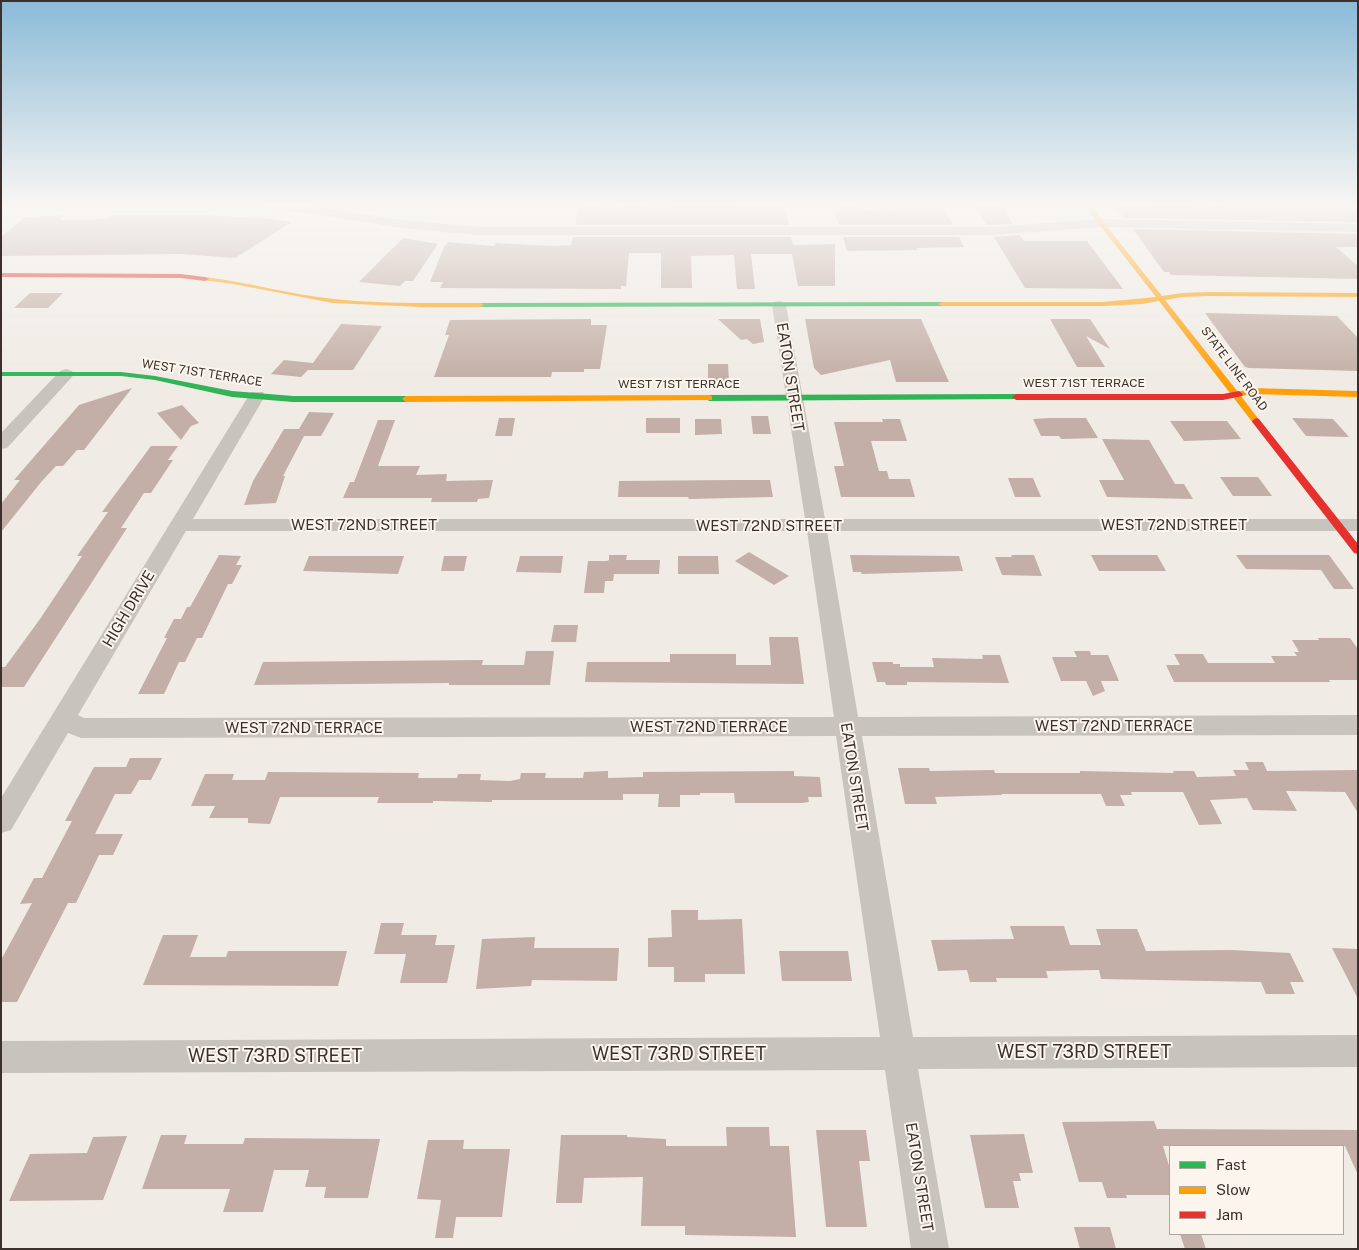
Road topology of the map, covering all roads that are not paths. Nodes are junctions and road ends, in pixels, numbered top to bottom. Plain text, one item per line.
1 (1134, 263) edge
2 (1, 275) edge
3 (1358, 295) edge
4 (1162, 299) junction
5 (778, 305) junction
6 (1, 374) edge
7 (66, 374) junction
8 (1236, 393) junction
9 (1358, 394) edge
10 (258, 396) junction
11 (793, 398) junction
12 (1, 444) edge
13 (1336, 524) junction
14 (1358, 524) edge
15 (180, 525) junction
16 (816, 526) junction
17 (1358, 551) edge
18 (64, 719) junction
19 (1358, 725) edge
20 (846, 727) junction
21 (1, 822) edge
22 (1358, 1051) edge
23 (899, 1052) junction
24 (1, 1058) edge
25 (930, 1249) edge

1 - 4 street, STATE LINE ROAD
2 - 5 street
3 - 4 street
4 - 5 street
4 - 8 street, STATE LINE ROAD
5 - 11 street, EATON STREET
6 - 7 street, WEST 71ST TERRACE
7 - 10 street, WEST 71ST TERRACE
7 - 12 street
8 - 9 street, WEST 71ST TERRACE
8 - 11 street, WEST 71ST TERRACE
8 - 13 street, STATE LINE ROAD
10 - 11 street, WEST 71ST TERRACE
10 - 15 street, HIGH DRIVE
11 - 16 street, EATON STREET
13 - 14 street, WEST 72ND STREET
13 - 16 street, WEST 72ND STREET
13 - 17 street, STATE LINE ROAD
15 - 16 street, WEST 72ND STREET
15 - 18 street, HIGH DRIVE
16 - 20 street, EATON STREET
18 - 20 street, WEST 72ND TERRACE
18 - 21 street, HIGH DRIVE
19 - 20 street, WEST 72ND TERRACE
20 - 23 street, EATON STREET
22 - 23 street, WEST 73RD STREET
23 - 24 street, WEST 73RD STREET
23 - 25 street, EATON STREET

